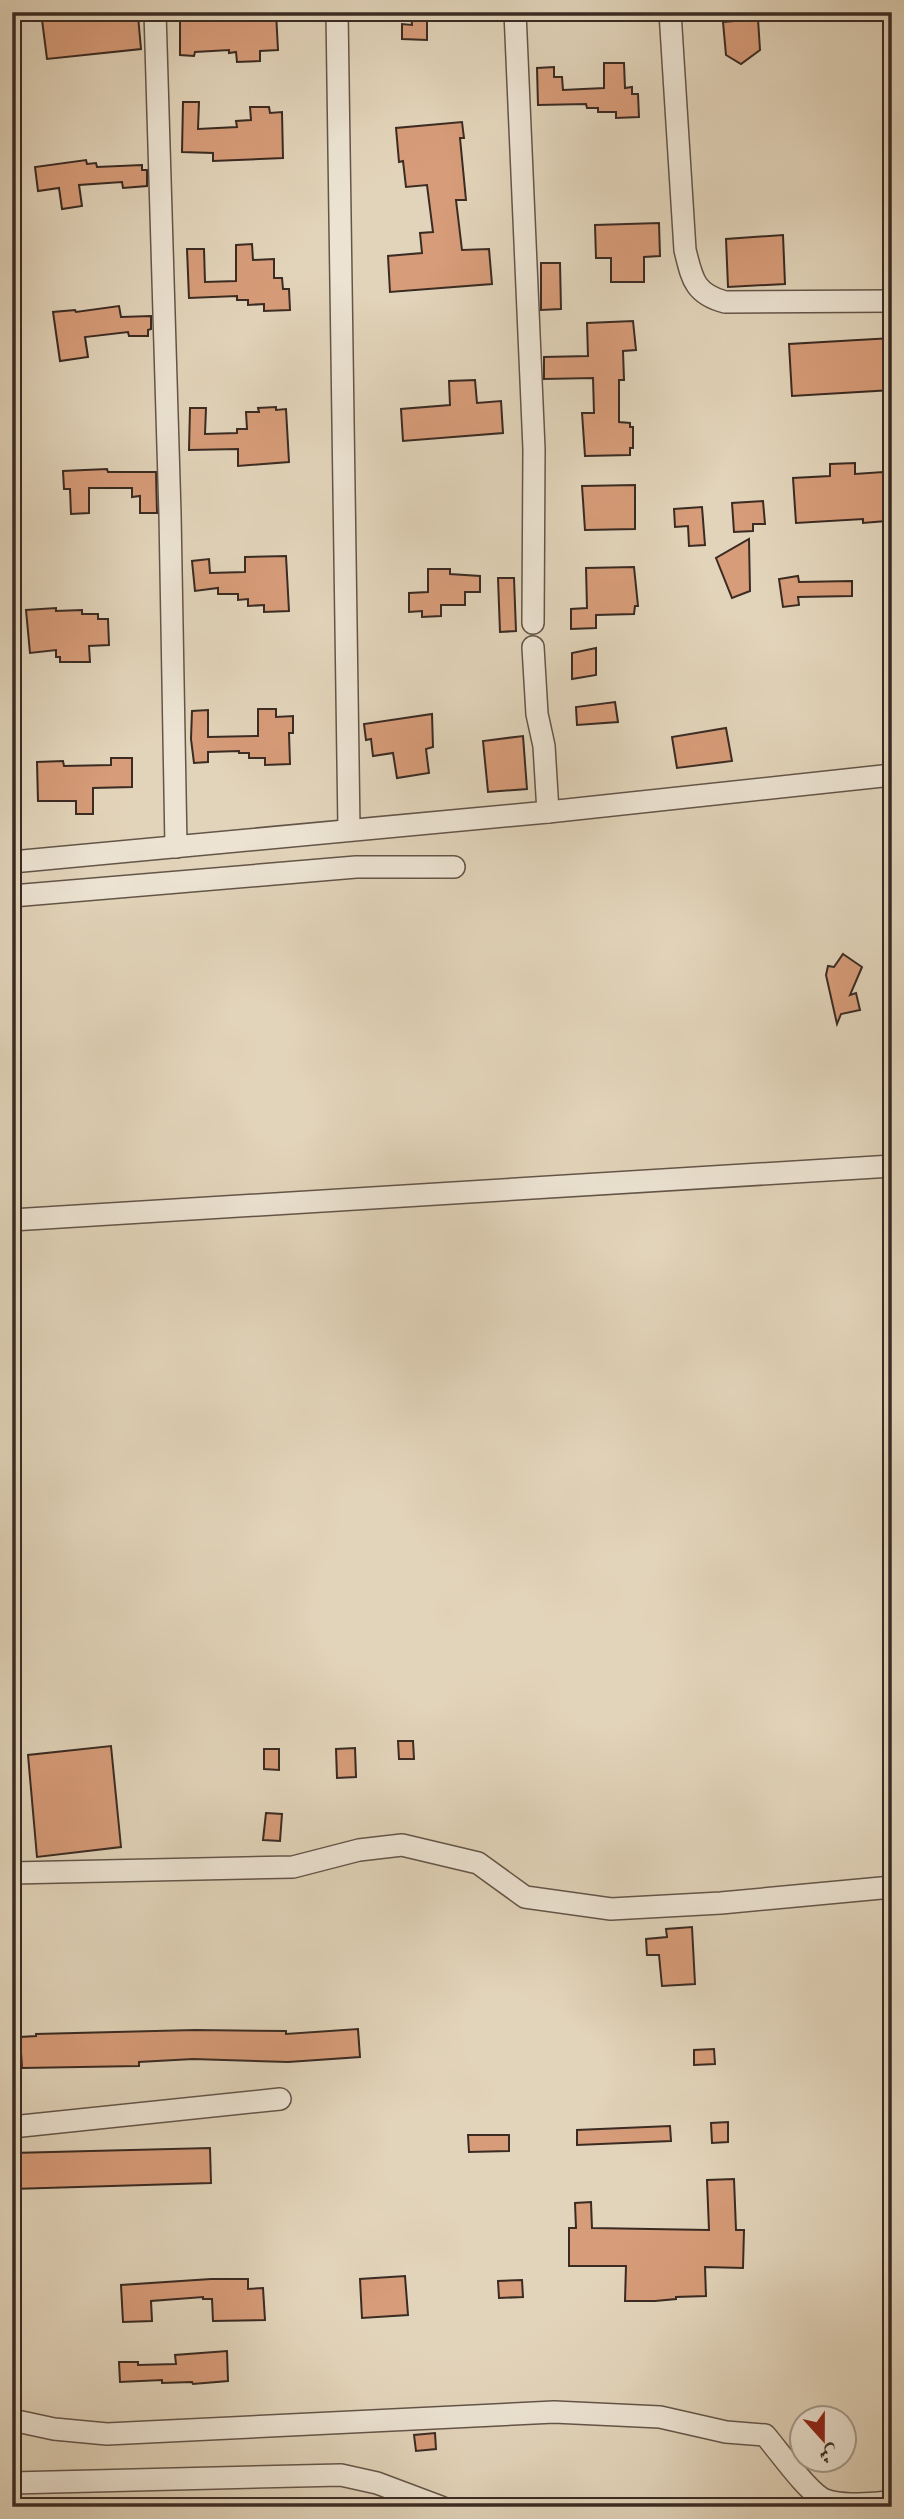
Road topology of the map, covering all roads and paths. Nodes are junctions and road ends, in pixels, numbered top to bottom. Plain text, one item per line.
1 (155, 12) edge
2 (337, 12) edge
3 (515, 12) edge
4 (670, 12) edge
5 (892, 301) edge
6 (533, 623) dead end
7 (533, 646) dead end
8 (892, 775) edge
9 (548, 812) junction
10 (349, 830) junction
11 (176, 847) junction
12 (12, 862) edge
13 (454, 867) dead end
14 (12, 896) edge
15 (892, 1167) edge
16 (12, 1220) edge
17 (12, 1873) edge
18 (892, 1888) edge
19 (281, 2099) dead end
20 (12, 2127) edge
21 (12, 2420) edge
22 (12, 2483) edge
23 (892, 2502) edge
24 (441, 2507) edge

1 - 11 street
2 - 10 street
3 - 6 street
4 - 5 street
7 - 9 street
8 - 9 street
9 - 10 street
10 - 11 street
11 - 12 street
13 - 14 street
15 - 16 street
17 - 18 street
19 - 20 street
21 - 23 street
22 - 24 street

